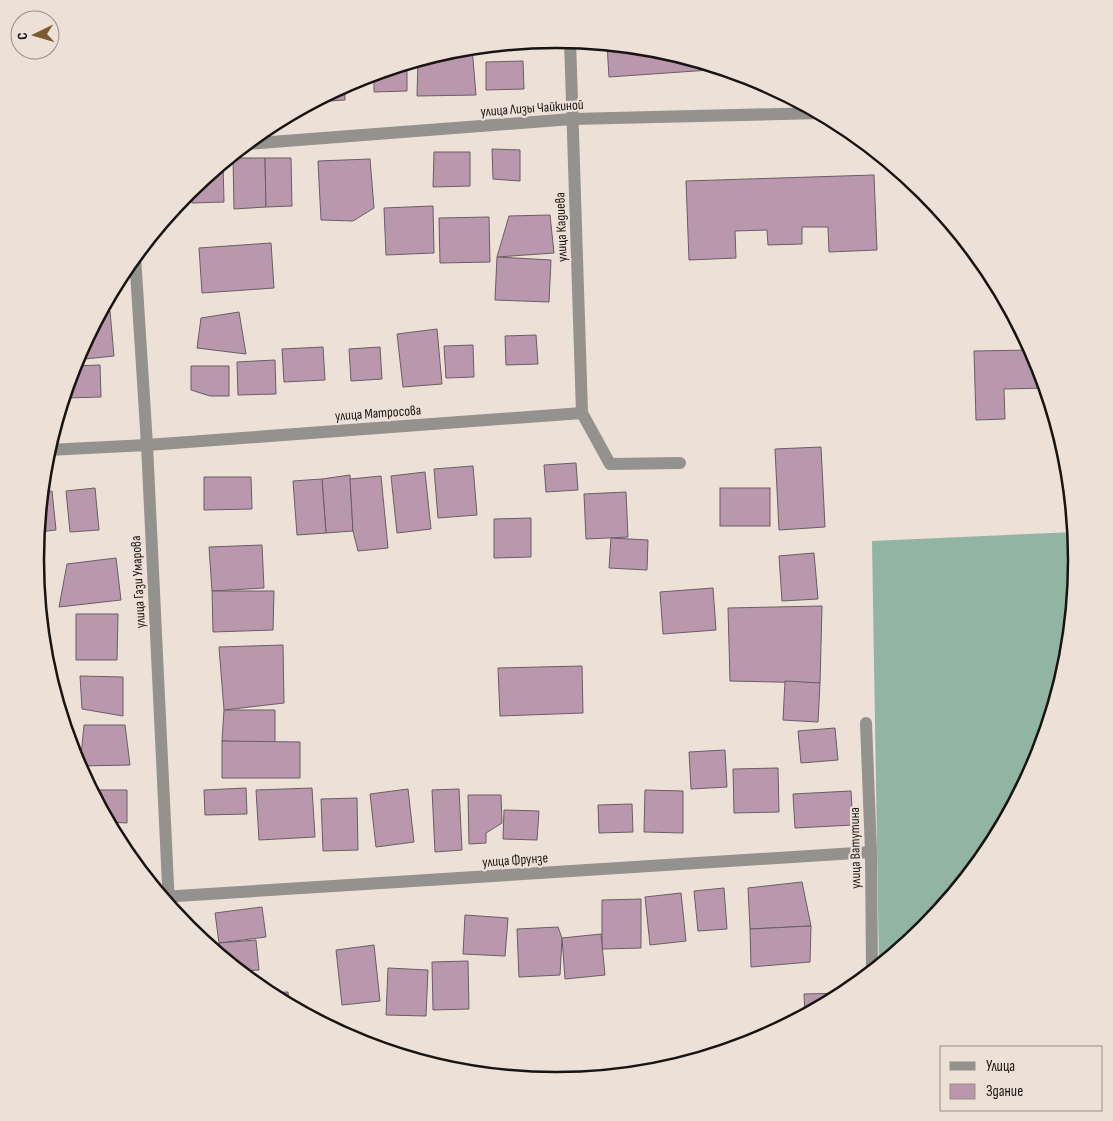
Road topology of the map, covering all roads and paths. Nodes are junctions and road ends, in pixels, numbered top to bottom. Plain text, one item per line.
1 (570, 48) edge
2 (808, 113) edge
3 (572, 119) junction
4 (259, 143) edge
5 (136, 268) edge
6 (582, 412) junction
7 (147, 445) junction
8 (56, 450) edge
9 (680, 463) dead end
10 (866, 723) dead end
11 (871, 852) junction
12 (166, 892) edge
13 (172, 900) edge
14 (872, 965) edge

1 - 3 street, улица Кадиева
2 - 3 street, улица Лизы Чайкиной
3 - 4 street, улица Лизы Чайкиной
3 - 6 street, улица Кадиева
5 - 7 street, улица Гази Умарова
6 - 7 street, улица Матросова
6 - 9 street
7 - 8 street, улица Матросова
7 - 12 street, улица Гази Умарова
10 - 11 street, улица Ватутина
11 - 13 street, улица Фрунзе
11 - 14 street, улица Ватутина

